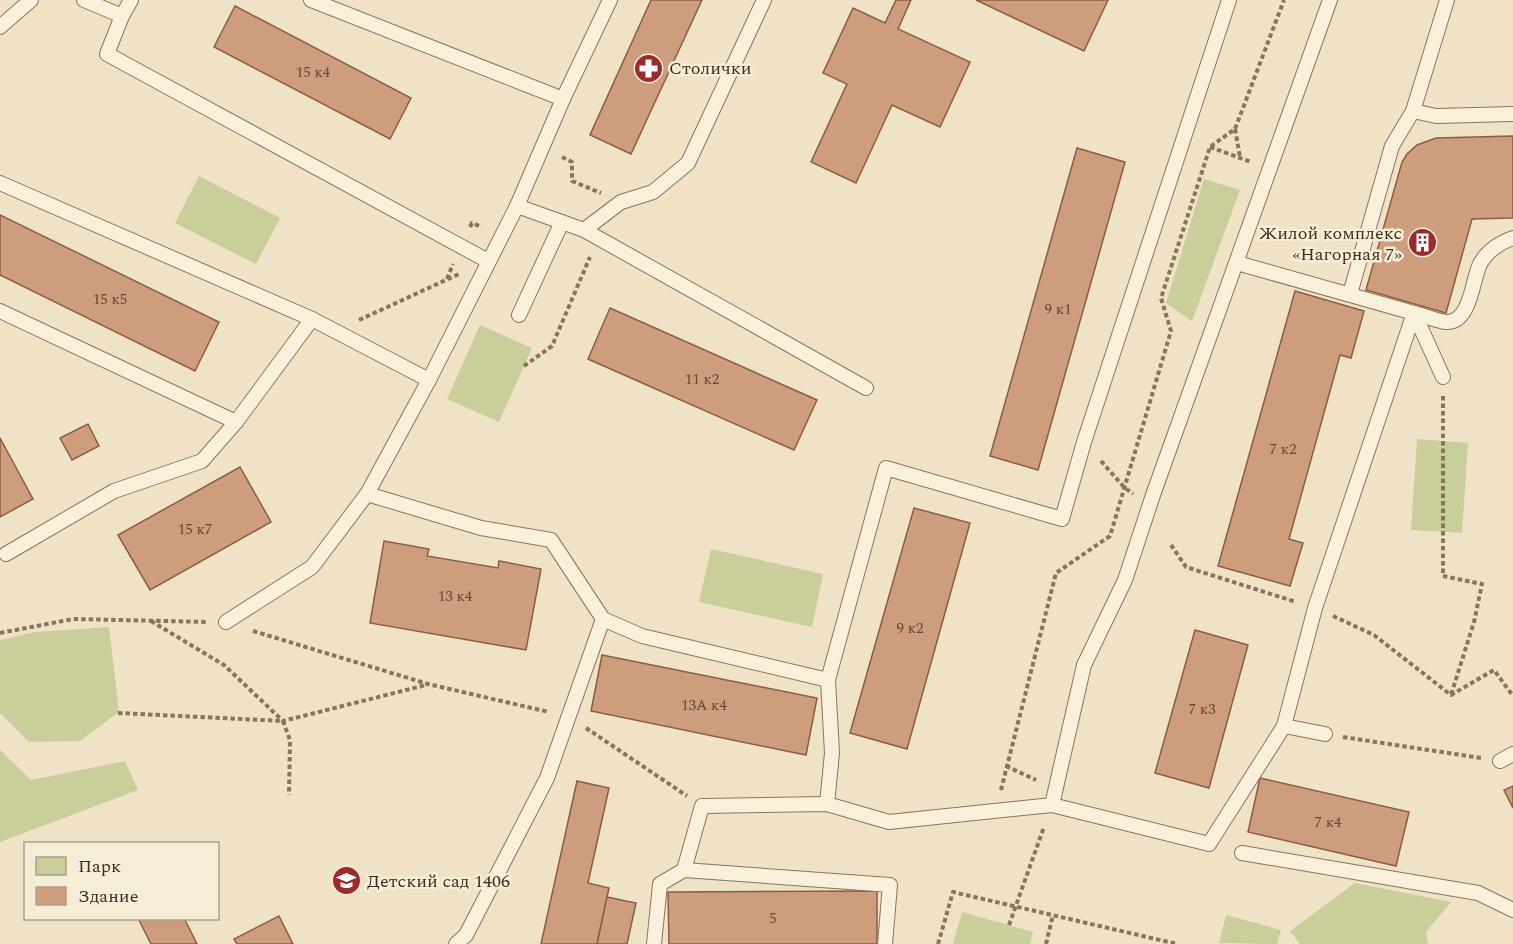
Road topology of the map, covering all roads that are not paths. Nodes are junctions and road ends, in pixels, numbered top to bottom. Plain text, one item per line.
1 (31, 0) edge
2 (84, 0) edge
3 (131, 0) edge
4 (311, 0) edge
5 (610, 0) edge
6 (764, 0) edge
7 (1229, 0) edge
8 (1330, 0) edge
9 (1447, 0) edge
10 (122, 16) junction
11 (0, 27) edge
12 (563, 99) junction
13 (1413, 111) junction
14 (1513, 114) edge
15 (0, 183) edge
16 (517, 206) junction
17 (562, 222) junction
18 (585, 230) junction
19 (1513, 238) edge
20 (488, 261) junction
21 (1237, 262) junction
22 (1350, 294) junction
23 (0, 311) edge
24 (1414, 313) junction
25 (519, 315) dead end
26 (312, 319) junction
27 (1443, 377) road end
28 (429, 380) junction
29 (866, 388) dead end
30 (236, 422) junction
31 (368, 494) junction
32 (6, 554) dead end
33 (603, 619) junction
34 (226, 622) road end
35 (828, 680) junction
36 (1284, 726) junction
37 (1325, 734) road end
38 (1513, 754) edge
39 (1500, 760) road end
40 (826, 804) junction
41 (1052, 805) junction
42 (1242, 853) dead end
43 (684, 870) junction
44 (1513, 910) edge
45 (456, 944) edge
46 (654, 944) edge
47 (885, 944) edge

1 - 11 lane
2 - 10 lane
3 - 10 lane
4 - 12 lane
5 - 12 lane
6 - 18 lane
7 - 35 lane
8 - 21 lane
9 - 13 lane
10 - 20 lane
12 - 16 lane
13 - 14 lane
13 - 22 lane
15 - 26 lane
16 - 17 lane
16 - 20 lane
17 - 18 lane
17 - 25 lane
18 - 29 lane
19 - 24 lane
20 - 28 lane
21 - 22 lane
21 - 41 lane
22 - 24 lane
23 - 30 lane
24 - 27 lane
24 - 36 lane
26 - 28 lane
26 - 30 lane
28 - 31 lane
30 - 32 lane
31 - 33 lane
31 - 34 lane
33 - 35 lane
33 - 45 lane
35 - 40 lane
36 - 37 lane
36 - 41 lane
38 - 39 lane
40 - 41 lane
40 - 43 lane
42 - 44 lane
43 - 46 lane
43 - 47 lane

